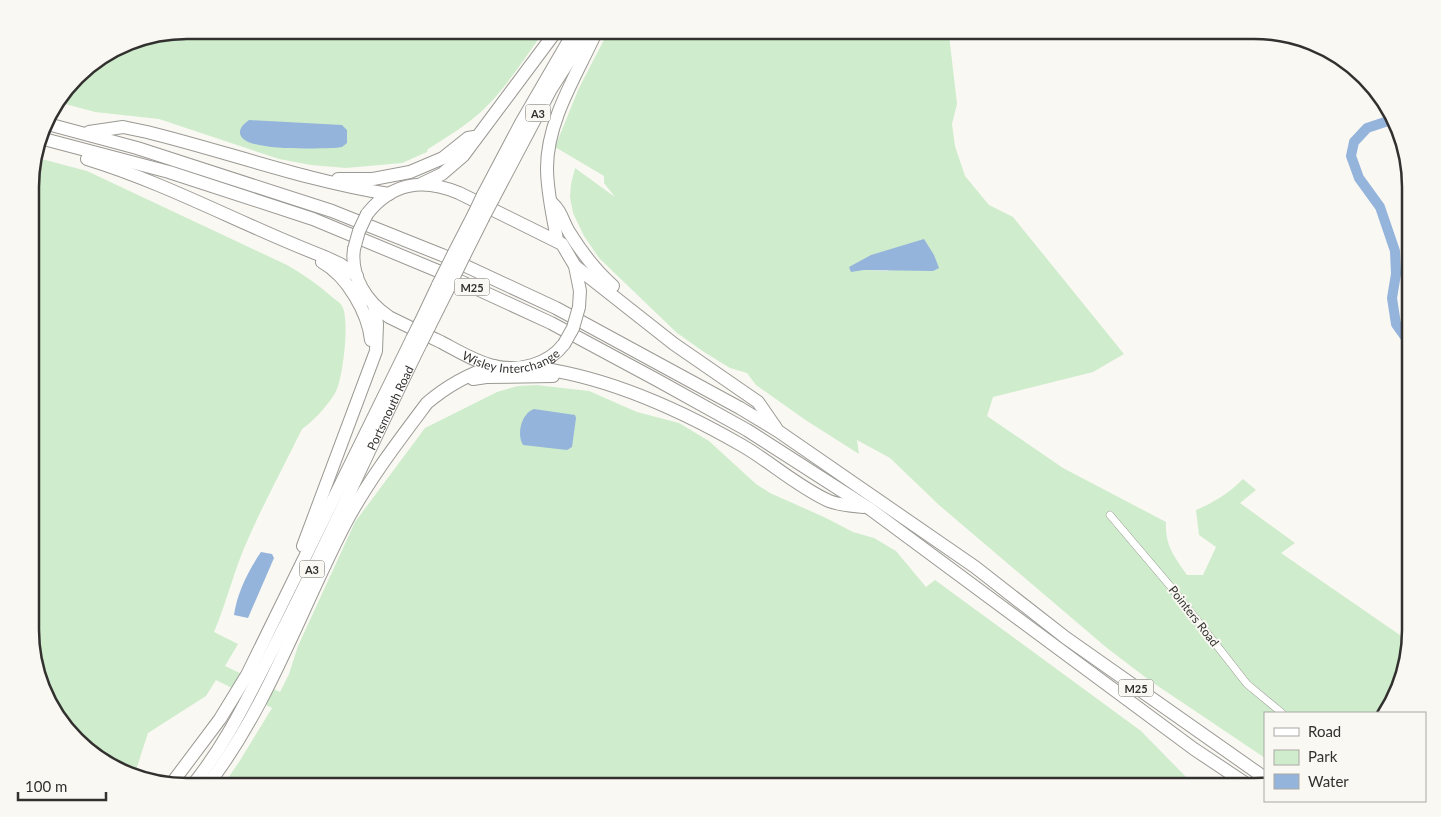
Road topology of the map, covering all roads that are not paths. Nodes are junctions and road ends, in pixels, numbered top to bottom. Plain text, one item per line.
1 (550, 39) edge
2 (570, 39) edge
3 (583, 39) edge
4 (593, 39) edge
5 (53, 125) edge
6 (84, 133) junction
7 (477, 137) junction
8 (47, 140) edge
9 (46, 142) edge
10 (326, 181) junction
11 (421, 184) junction
12 (389, 194) junction
13 (488, 197) junction
14 (550, 200) junction
15 (557, 240) junction
16 (314, 253) junction
17 (576, 266) junction
18 (357, 276) junction
19 (617, 298) junction
20 (374, 305) junction
21 (416, 341) junction
22 (376, 351) junction
23 (494, 366) junction
24 (530, 367) junction
25 (587, 378) junction
26 (460, 380) junction
27 (778, 431) junction
28 (870, 509) junction
29 (1110, 515) dead end
30 (295, 577) junction
31 (1281, 712) edge
32 (222, 765) junction
33 (176, 777) edge
34 (1264, 777) edge
35 (198, 778) edge
36 (213, 778) edge
37 (218, 778) edge
38 (1238, 778) edge

1 - 7 highway
2 - 13 highway, Portsmouth Road / A3
3 - 13 highway, Portsmouth Road / A3
4 - 14 highway, A3
5 - 6 highway, M25
6 - 10 highway, M25
6 - 27 highway, M25
7 - 10 highway, M25
7 - 11 highway
8 - 28 highway, M25
9 - 16 highway, M25
10 - 12 highway, M25
11 - 12 highway, Wisley Interchange
11 - 15 highway, Wisley Interchange
12 - 18 highway, Wisley Interchange, bridge
13 - 21 highway, Portsmouth Road / A3, bridge
14 - 15 highway, A3
14 - 19 highway, M25
15 - 17 highway, Wisley Interchange
16 - 18 highway, M25
16 - 22 highway, M25
17 - 19 highway, M25
17 - 24 highway, Wisley Interchange, bridge
18 - 20 highway, Wisley Interchange
19 - 27 highway, M25
20 - 22 highway, A3
20 - 23 highway, Wisley Interchange
21 - 30 highway, Portsmouth Road / A3
21 - 35 highway, Portsmouth Road / A3
22 - 30 highway, A3
23 - 24 highway, Wisley Interchange
23 - 26 highway, A3
24 - 25 highway
25 - 26 highway, M25
25 - 28 highway, M25
26 - 32 highway, A3
27 - 34 highway, M25
28 - 38 highway, M25
29 - 31 street, Pointers Road
30 - 33 highway, Portsmouth Road / A3
32 - 36 highway, A3
32 - 37 highway, A3

